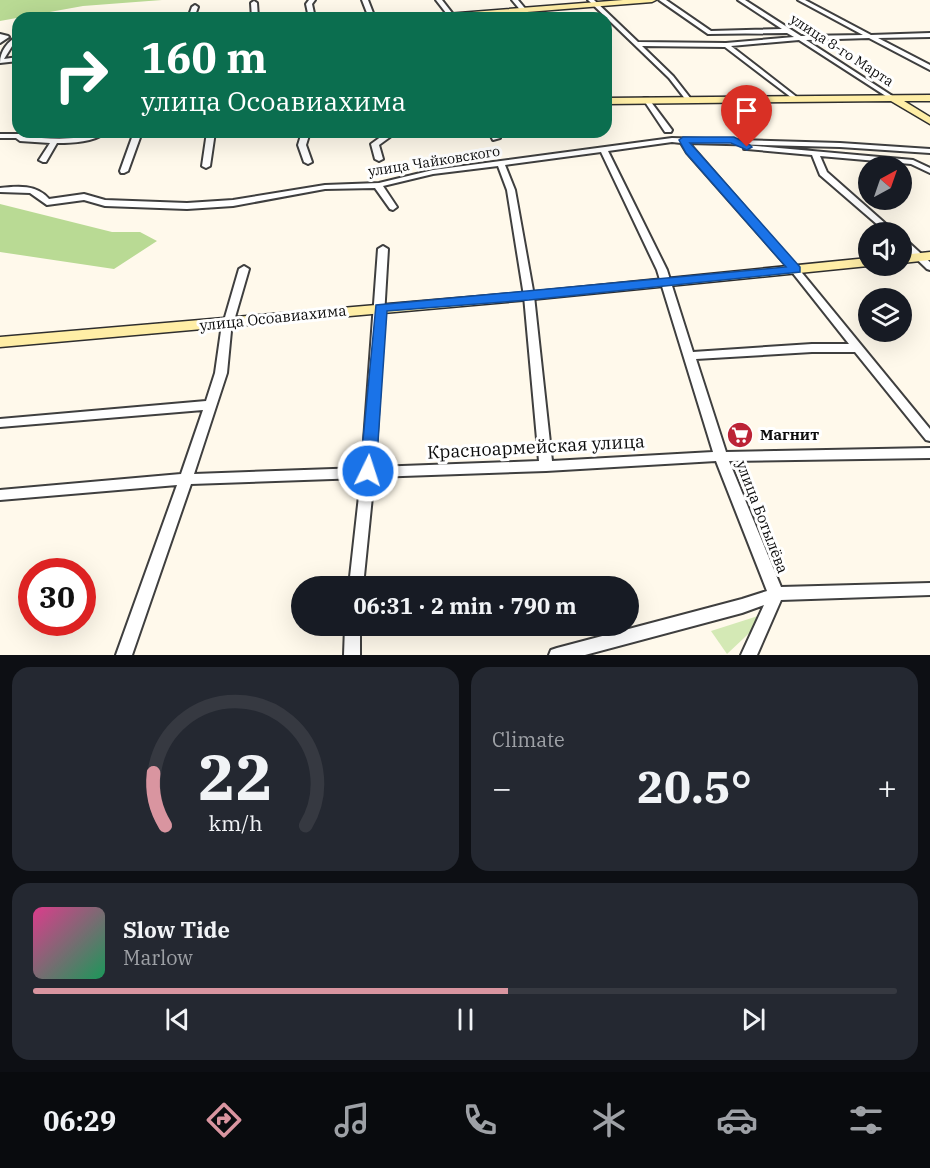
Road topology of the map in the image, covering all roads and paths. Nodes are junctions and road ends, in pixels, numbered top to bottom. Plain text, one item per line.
1 (439, 0) edge
2 (515, 0) edge
3 (652, 0) edge
4 (662, 0) edge
5 (741, 0) edge
6 (801, 0) edge
7 (593, 2) edge
8 (254, 3) dead end
9 (195, 7) dead end
10 (524, 10) junction
11 (193, 12) edge
12 (255, 12) edge
13 (449, 12) edge
14 (504, 12) edge
15 (612, 20) edge
16 (788, 31) junction
17 (930, 35) edge
18 (0, 36) edge
19 (867, 36) junction
20 (802, 38) junction
21 (0, 41) edge
22 (12, 42) edge
23 (637, 44) junction
24 (726, 45) junction
25 (0, 60) edge
26 (930, 68) edge
27 (930, 98) edge
28 (646, 99) junction
29 (688, 99) junction
30 (796, 99) junction
31 (895, 100) junction
32 (612, 101) edge
33 (930, 121) edge
34 (668, 130) dead end
35 (20, 138) edge
36 (78, 138) edge
37 (136, 138) edge
38 (210, 138) edge
39 (304, 138) edge
40 (384, 138) edge
41 (55, 140) junction
42 (683, 140) junction
43 (734, 140) junction
44 (603, 149) junction
45 (930, 151) edge
46 (815, 154) junction
47 (379, 159) dead end
48 (43, 160) dead end
49 (308, 162) dead end
50 (501, 164) junction
51 (206, 166) dead end
52 (124, 171) dead end
53 (930, 171) edge
54 (379, 184) junction
55 (0, 190) edge
56 (393, 207) dead end
57 (879, 222) edge
58 (912, 248) edge
59 (383, 249) dead end
60 (925, 256) edge
61 (858, 263) edge
62 (930, 267) edge
63 (244, 269) dead end
64 (795, 270) junction
65 (664, 282) junction
66 (529, 296) junction
67 (381, 308) junction
68 (230, 323) junction
69 (0, 342) edge
70 (858, 348) junction
71 (689, 356) junction
72 (210, 405) junction
73 (0, 423) edge
74 (930, 437) edge
75 (930, 453) edge
76 (721, 456) junction
77 (546, 466) junction
78 (368, 471) junction
79 (186, 479) junction
80 (0, 495) edge
81 (357, 576) edge
82 (930, 589) edge
83 (776, 594) junction
84 (353, 636) edge
85 (124, 655) edge
86 (352, 655) edge
87 (557, 655) edge
88 (749, 655) edge

1 - 13 street
2 - 10 street
3 - 7 street
4 - 16 street
5 - 16 street, улица 8-го Марта
6 - 19 street
7 - 10 street
8 - 12 street
9 - 11 street
10 - 14 street
15 - 23 street
16 - 20 street, улица 8-го Марта
17 - 19 street
18 - 21 street
19 - 20 street
19 - 26 street
20 - 24 street
20 - 31 street, улица 8-го Марта
22 - 25 street
23 - 24 street
23 - 29 street
24 - 30 street
27 - 31 street
28 - 29 street
28 - 32 street
28 - 34 street
29 - 30 street
30 - 31 street
31 - 33 street, улица 8-го Марта
35 - 41 street
36 - 41 street
37 - 52 street
38 - 51 street
39 - 49 street
40 - 47 street
41 - 48 street
42 - 43 street, улица Чайковского
42 - 44 street, улица Чайковского
42 - 64 street
43 - 45 street, улица Чайковского
43 - 46 street, улица Чайковского
44 - 50 street, улица Чайковского
44 - 65 street, улица Ботылёва
46 - 53 street, улица Чайковского
46 - 57 street
50 - 54 street, улица Чайковского
50 - 66 street
54 - 55 street, улица Чайковского
54 - 56 street
58 - 60 street
59 - 67 street
60 - 62 street
61 - 64 street, улица Осоавиахима
63 - 68 street
64 - 65 street, улица Осоавиахима
64 - 70 street
65 - 66 street, улица Осоавиахима
65 - 71 street, улица Ботылёва
66 - 67 street, улица Осоавиахима
66 - 77 street
67 - 68 street, улица Осоавиахима
67 - 78 street
68 - 69 street, улица Осоавиахима
68 - 72 street
70 - 71 street
70 - 74 street
71 - 76 street, улица Ботылёва
72 - 73 street
72 - 79 street
75 - 76 street, Красноармейская улица
76 - 77 street, Красноармейская улица
76 - 83 street, улица Ботылёва
77 - 78 street, Красноармейская улица
78 - 79 street, Красноармейская улица
78 - 81 street
79 - 80 street, Красноармейская улица
79 - 85 street
82 - 83 street
83 - 87 street
83 - 88 street
84 - 86 street

